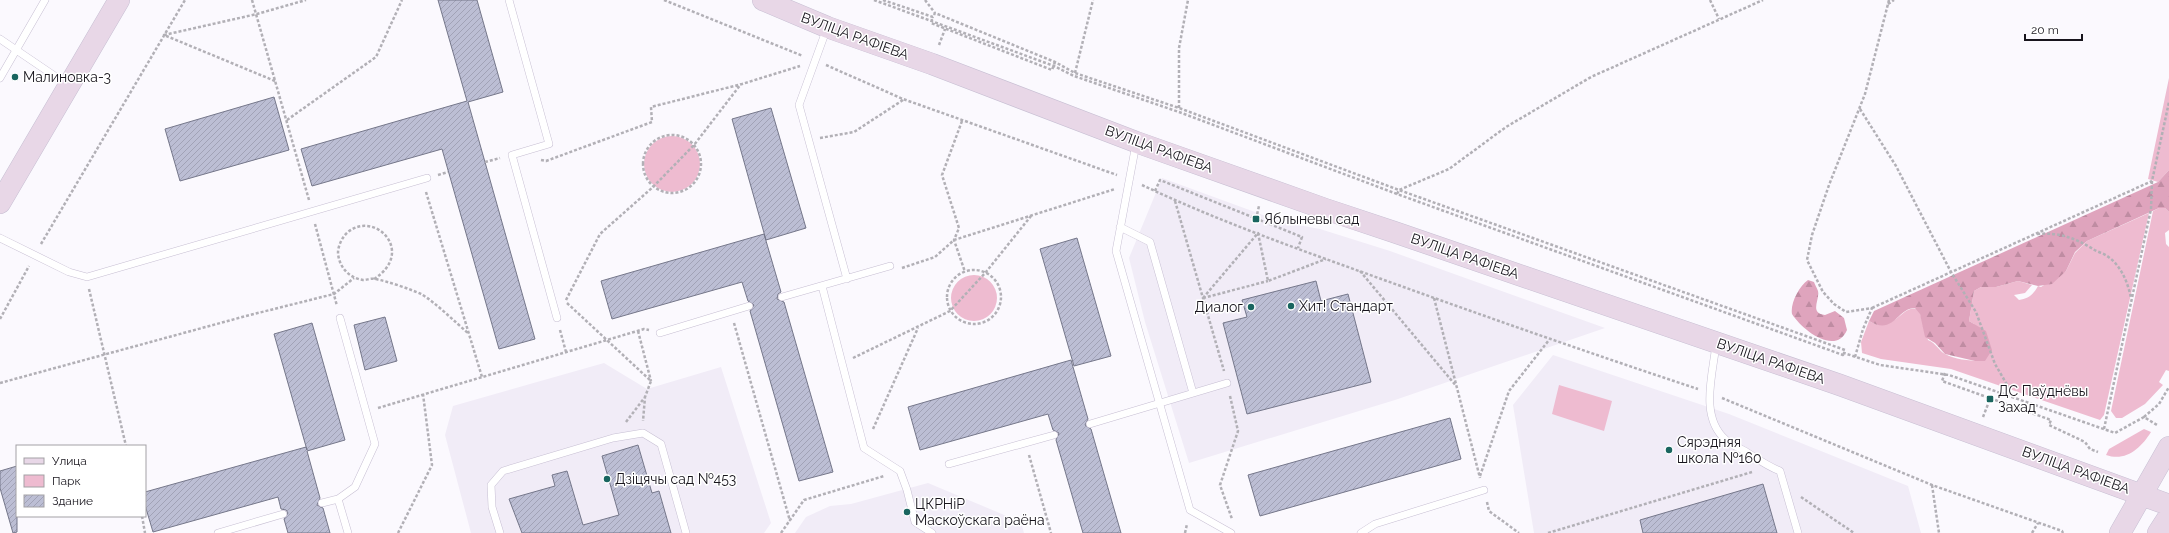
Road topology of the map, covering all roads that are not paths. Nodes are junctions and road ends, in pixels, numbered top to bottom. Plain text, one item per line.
1 (45, 0) edge
2 (119, 0) edge
3 (509, 0) edge
4 (763, 0) edge
5 (827, 27) junction
6 (0, 39) edge
7 (16, 49) junction
8 (0, 78) edge
9 (68, 85) junction
10 (1136, 142) junction
11 (425, 179) road end
12 (0, 203) edge
13 (1120, 226) junction
14 (0, 238) edge
15 (890, 266) dead end
16 (847, 279) junction
17 (822, 286) junction
18 (782, 297) dead end
19 (749, 306) dead end
20 (340, 318) road end
21 (557, 318) road end
22 (660, 333) road end
23 (1716, 343) junction
24 (1227, 382) road end
25 (1193, 393) junction
26 (1159, 403) junction
27 (1090, 424) dead end
28 (1054, 435) dead end
29 (2169, 447) edge
30 (949, 464) dead end
31 (1484, 490) road end
32 (2141, 493) junction
33 (338, 498) junction
34 (322, 503) dead end
35 (2169, 505) edge
36 (283, 514) dead end
37 (2169, 516) edge
38 (1233, 530) edge
39 (218, 533) edge
40 (348, 533) edge
41 (500, 533) edge
42 (686, 533) edge
43 (932, 533) edge
44 (1362, 533) edge
45 (1798, 533) edge
46 (2120, 533) edge
47 (2158, 533) edge

1 - 7 lane
2 - 9 main road
3 - 21 lane
4 - 5 main road, ВУЛІЦА РАФІЕВА
5 - 10 main road, ВУЛІЦА РАФІЕВА
5 - 16 lane
6 - 7 lane
7 - 8 lane
7 - 9 lane
9 - 12 main road
10 - 13 lane
10 - 23 main road, ВУЛІЦА РАФІЕВА
11 - 14 lane
13 - 25 lane
13 - 26 lane
15 - 16 lane
16 - 17 lane
17 - 18 lane
17 - 43 lane
19 - 22 lane
20 - 33 lane
23 - 32 main road, ВУЛІЦА РАФІЕВА
23 - 45 lane
24 - 25 lane
25 - 26 lane
26 - 27 lane
26 - 38 lane
28 - 30 lane
29 - 32 main road
31 - 44 lane
32 - 35 main road, ВУЛІЦА РАФІЕВА
32 - 46 main road
33 - 34 lane
33 - 40 lane
36 - 39 lane
37 - 47 main road
41 - 42 lane

